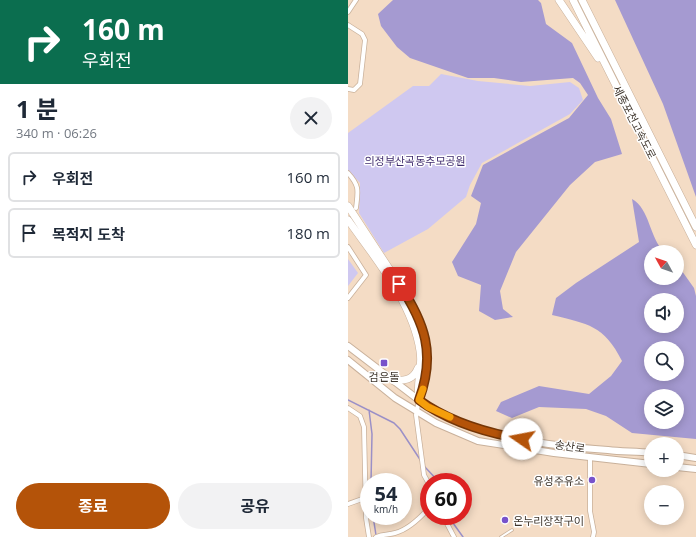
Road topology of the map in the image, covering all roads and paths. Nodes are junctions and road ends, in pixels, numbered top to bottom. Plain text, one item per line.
1 (356, 0) edge
2 (559, 0) edge
3 (573, 0) edge
4 (582, 0) edge
5 (348, 12) edge
6 (348, 25) edge
7 (612, 78) junction
8 (348, 89) edge
9 (348, 173) edge
10 (348, 206) edge
11 (356, 208) dead end
12 (348, 220) edge
13 (696, 227) edge
14 (696, 245) edge
15 (348, 247) edge
16 (348, 298) edge
17 (348, 346) edge
18 (420, 354) junction
19 (348, 360) edge
20 (394, 381) junction
21 (419, 400) junction
22 (348, 408) edge
23 (417, 411) junction
24 (644, 452) edge
25 (684, 456) edge
26 (590, 457) junction
27 (696, 458) edge
28 (644, 463) edge
29 (684, 468) edge
30 (696, 469) edge
31 (365, 473) edge
32 (424, 473) edge
33 (360, 500) edge
34 (348, 504) edge
35 (420, 518) edge
36 (368, 525) edge
37 (448, 525) edge
38 (512, 530) dead end
39 (369, 537) edge
40 (376, 537) edge
41 (454, 537) edge
42 (501, 537) edge
43 (593, 537) edge

1 - 5 street
2 - 7 highway
3 - 7 highway, 세종포천고속도로
4 - 13 highway, 세종포천고속도로
6 - 8 street
7 - 14 highway, 세종포천고속도로
9 - 11 street
10 - 21 highway
12 - 18 highway
15 - 16 street
17 - 20 main road, 송산로
18 - 20 highway
18 - 21 highway
19 - 23 main road, 송산로
20 - 21 main road, 송산로
21 - 23 street
21 - 24 main road, 송산로
22 - 31 street
23 - 26 main road, 송산로
23 - 32 street
25 - 27 main road
26 - 28 main road, 송산로
26 - 43 street
29 - 30 main road
33 - 34 street
35 - 40 street
36 - 39 street
37 - 41 street
38 - 42 lane

